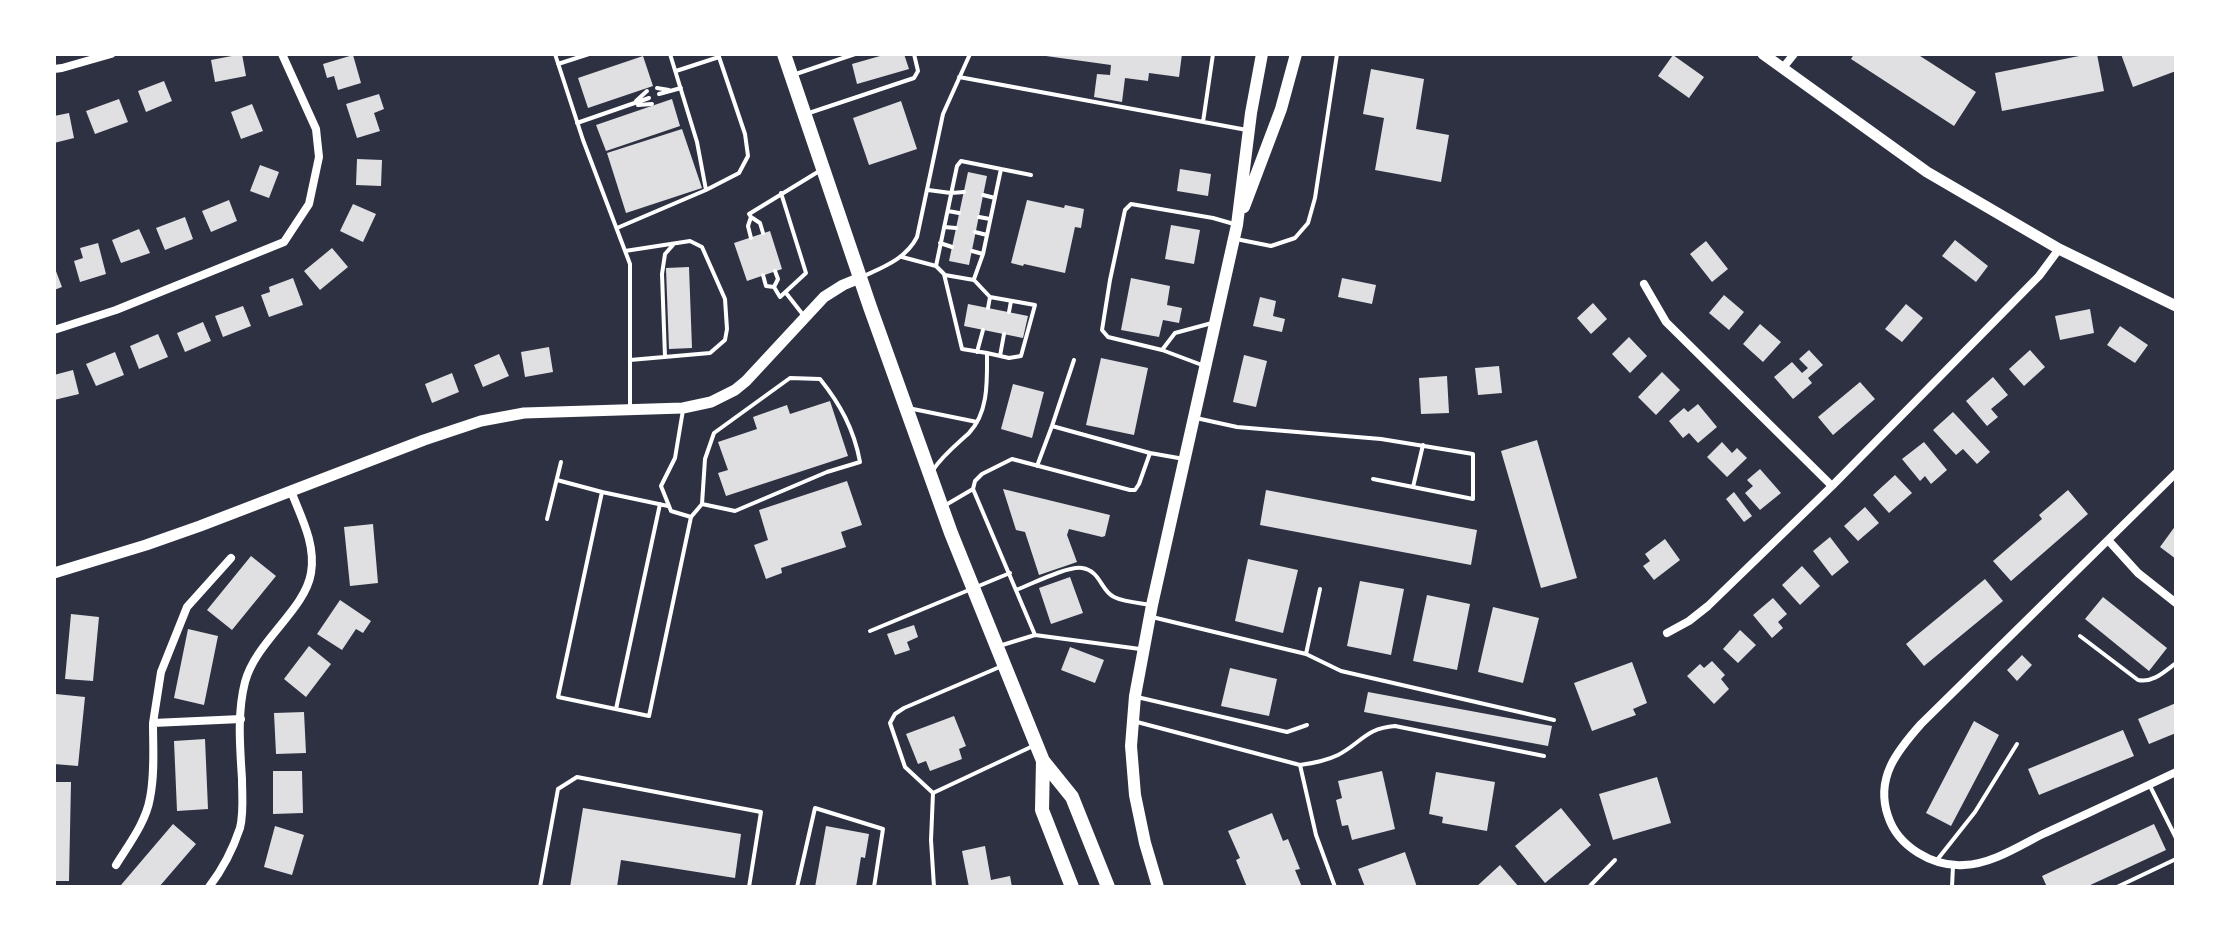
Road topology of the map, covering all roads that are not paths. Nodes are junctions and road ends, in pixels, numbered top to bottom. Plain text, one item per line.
1 (111, 54) edge
2 (282, 54) edge
3 (555, 54) edge
4 (589, 54) edge
5 (670, 54) edge
6 (784, 54) edge
7 (855, 54) edge
8 (914, 54) edge
9 (970, 54) edge
10 (1213, 54) edge
11 (1262, 54) edge
12 (1296, 54) edge
13 (1337, 54) edge
14 (1763, 54) edge
15 (1794, 54) edge
16 (558, 64) junction
17 (54, 69) edge
18 (1782, 69) junction
19 (676, 71) junction
20 (791, 76) junction
21 (959, 77) junction
22 (657, 88) dead end
23 (681, 88) junction
24 (647, 91) dead end
25 (671, 91) junction
26 (659, 94) dead end
27 (649, 98) dead end
28 (661, 100) dead end
29 (652, 104) dead end
30 (631, 105) junction
31 (804, 114) junction
32 (1203, 122) junction
33 (577, 123) junction
34 (1249, 131) junction
35 (822, 169) junction
36 (1001, 169) junction
37 (1031, 175) dead end
38 (706, 190) junction
39 (928, 190) junction
40 (964, 192) dead end
41 (781, 193) junction
42 (951, 193) junction
43 (983, 195) dead end
44 (995, 198) junction
45 (948, 211) junction
46 (959, 213) dead end
47 (751, 217) junction
48 (979, 217) dead end
49 (990, 219) junction
50 (1237, 225) junction
51 (944, 227) junction
52 (616, 228) junction
53 (956, 228) dead end
54 (975, 232) dead end
55 (763, 233) dead end
56 (987, 235) junction
57 (751, 238) dead end
58 (1234, 239) junction
59 (675, 243) junction
60 (940, 243) junction
61 (952, 247) dead end
62 (2059, 249) junction
63 (625, 251) junction
64 (972, 251) dead end
65 (983, 254) junction
66 (902, 257) junction
67 (936, 266) junction
68 (775, 271) dead end
69 (944, 274) junction
70 (763, 275) dead end
71 (860, 278) junction
72 (974, 280) junction
73 (1644, 284) dead end
74 (774, 287) junction
75 (786, 293) junction
76 (990, 297) junction
77 (1011, 301) junction
78 (2176, 306) edge
79 (988, 308) dead end
80 (1009, 312) dead end
81 (805, 318) junction
82 (1214, 323) junction
83 (54, 330) edge
84 (983, 330) dead end
85 (1004, 334) dead end
86 (1162, 350) junction
87 (977, 352) junction
88 (987, 353) junction
89 (1000, 356) junction
90 (665, 357) junction
91 (630, 360) junction
92 (1074, 360) dead end
93 (1205, 366) junction
94 (683, 408) junction
95 (905, 408) junction
96 (630, 410) junction
97 (1193, 418) junction
98 (977, 422) junction
99 (1052, 426) junction
100 (1423, 445) junction
101 (1150, 453) junction
102 (1184, 459) junction
103 (561, 462) dead end
104 (1037, 466) junction
105 (2176, 473) edge
106 (930, 475) junction
107 (1373, 479) dead end
108 (557, 480) junction
109 (1832, 486) junction
110 (1413, 487) junction
111 (973, 489) junction
112 (291, 491) junction
113 (602, 492) junction
114 (660, 504) junction
115 (702, 504) junction
116 (670, 508) junction
117 (942, 508) junction
118 (691, 517) junction
119 (547, 519) dead end
120 (2108, 540) junction
121 (231, 558) dead end
122 (54, 573) edge
123 (1010, 573) junction
124 (974, 588) junction
125 (1320, 589) dead end
126 (1016, 590) junction
127 (2176, 603) edge
128 (1151, 611) junction
129 (870, 631) dead end
130 (1667, 633) dead end
131 (1035, 635) junction
132 (2080, 636) dead end
133 (997, 647) junction
134 (1143, 649) junction
135 (1306, 654) junction
136 (2176, 663) edge
137 (1004, 666) junction
138 (1135, 696) junction
139 (616, 709) junction
140 (241, 719) junction
141 (1554, 720) dead end
142 (1132, 721) junction
143 (153, 723) junction
144 (1307, 725) dead end
145 (1036, 744) junction
146 (2017, 744) dead end
147 (1544, 756) dead end
148 (1043, 761) junction
149 (1300, 765) junction
150 (2176, 772) edge
151 (2149, 784) junction
152 (933, 793) junction
153 (2176, 838) edge
154 (2176, 859) edge
155 (1615, 860) dead end
156 (1936, 862) junction
157 (116, 865) dead end
158 (1953, 866) junction
159 (209, 887) edge
160 (540, 887) edge
161 (749, 887) edge
162 (797, 887) edge
163 (874, 887) edge
164 (934, 887) edge
165 (1072, 887) edge
166 (1108, 887) edge
167 (1158, 887) edge
168 (1335, 887) edge
169 (1589, 887) edge
170 (1952, 887) edge
171 (2117, 887) edge

1 - 17 street
2 - 83 street
3 - 16 lane
4 - 16 lane
5 - 19 lane
6 - 20 highway
7 - 20 lane
8 - 31 lane
9 - 21 lane
10 - 32 lane
11 - 34 main road
12 - 50 main road
13 - 58 lane
14 - 18 street
15 - 18 street
16 - 33 lane
18 - 62 street
19 - 23 lane
19 - 38 lane
20 - 31 highway
21 - 32 lane
21 - 39 lane
22 - 25 lane
23 - 25 lane
23 - 38 lane
24 - 30 lane
25 - 26 lane
25 - 28 lane
27 - 30 lane
29 - 30 lane
30 - 33 lane
31 - 35 highway
32 - 34 lane
33 - 52 lane
34 - 50 main road
35 - 41 lane
35 - 71 highway
36 - 37 lane
36 - 42 lane
36 - 44 lane
38 - 52 lane
39 - 42 lane
39 - 66 lane
40 - 42 lane
41 - 47 lane
41 - 75 lane
42 - 45 lane
43 - 44 lane
44 - 49 lane
45 - 46 lane
45 - 51 lane
47 - 55 lane
47 - 57 lane
48 - 49 lane
49 - 56 lane
50 - 58 main road
50 - 86 lane
51 - 53 lane
51 - 60 lane
52 - 63 lane
54 - 56 lane
56 - 65 lane
58 - 82 main road
59 - 63 lane
59 - 90 lane
59 - 90 lane
60 - 61 lane
60 - 67 lane
62 - 78 street
62 - 109 street
63 - 91 lane
64 - 65 lane
65 - 72 lane
66 - 67 lane
66 - 71 lane
67 - 69 lane
68 - 74 lane
69 - 72 lane
69 - 87 lane
70 - 74 lane
71 - 81 street
71 - 95 highway
72 - 76 lane
73 - 109 street
74 - 75 lane
75 - 81 lane
76 - 77 lane
76 - 79 lane
77 - 80 lane
77 - 89 lane
81 - 94 street
82 - 86 lane
82 - 93 main road
84 - 87 lane
85 - 89 lane
86 - 93 lane
87 - 88 lane
88 - 89 lane
88 - 98 lane
90 - 91 lane
91 - 96 lane
92 - 99 lane
93 - 97 main road
94 - 96 street
94 - 116 lane
95 - 98 lane
95 - 106 highway
96 - 112 street
97 - 100 lane
97 - 102 main road
98 - 106 lane
99 - 101 lane
99 - 104 lane
100 - 110 lane
100 - 110 lane
101 - 102 lane
101 - 104 lane
102 - 128 main road
103 - 108 lane
104 - 111 lane
105 - 120 street
106 - 117 highway
107 - 110 lane
108 - 113 lane
108 - 119 lane
109 - 130 street
111 - 117 lane
111 - 123 lane
112 - 122 street
112 - 140 street
113 - 114 lane
113 - 139 lane
114 - 116 lane
114 - 139 lane
115 - 115 lane
115 - 118 lane
116 - 118 lane
117 - 124 highway
118 - 139 lane
120 - 127 street
120 - 156 street
121 - 143 street
123 - 124 lane
123 - 126 lane
124 - 129 lane
124 - 133 highway
125 - 135 lane
126 - 128 lane
126 - 131 lane
128 - 134 main road
128 - 135 lane
131 - 133 lane
131 - 134 lane
132 - 136 lane
133 - 137 highway
134 - 138 main road
135 - 141 lane
137 - 145 highway
137 - 152 lane
138 - 142 main road
138 - 144 lane
140 - 143 street
140 - 159 street
142 - 149 lane
142 - 167 main road
143 - 157 street
145 - 148 highway
145 - 152 lane
146 - 156 lane
147 - 149 lane
148 - 165 highway
148 - 166 highway
149 - 168 lane
150 - 151 street
151 - 153 lane
151 - 158 street
152 - 164 lane
154 - 171 lane
155 - 169 lane
156 - 158 street
158 - 170 lane
160 - 161 lane
162 - 163 lane

